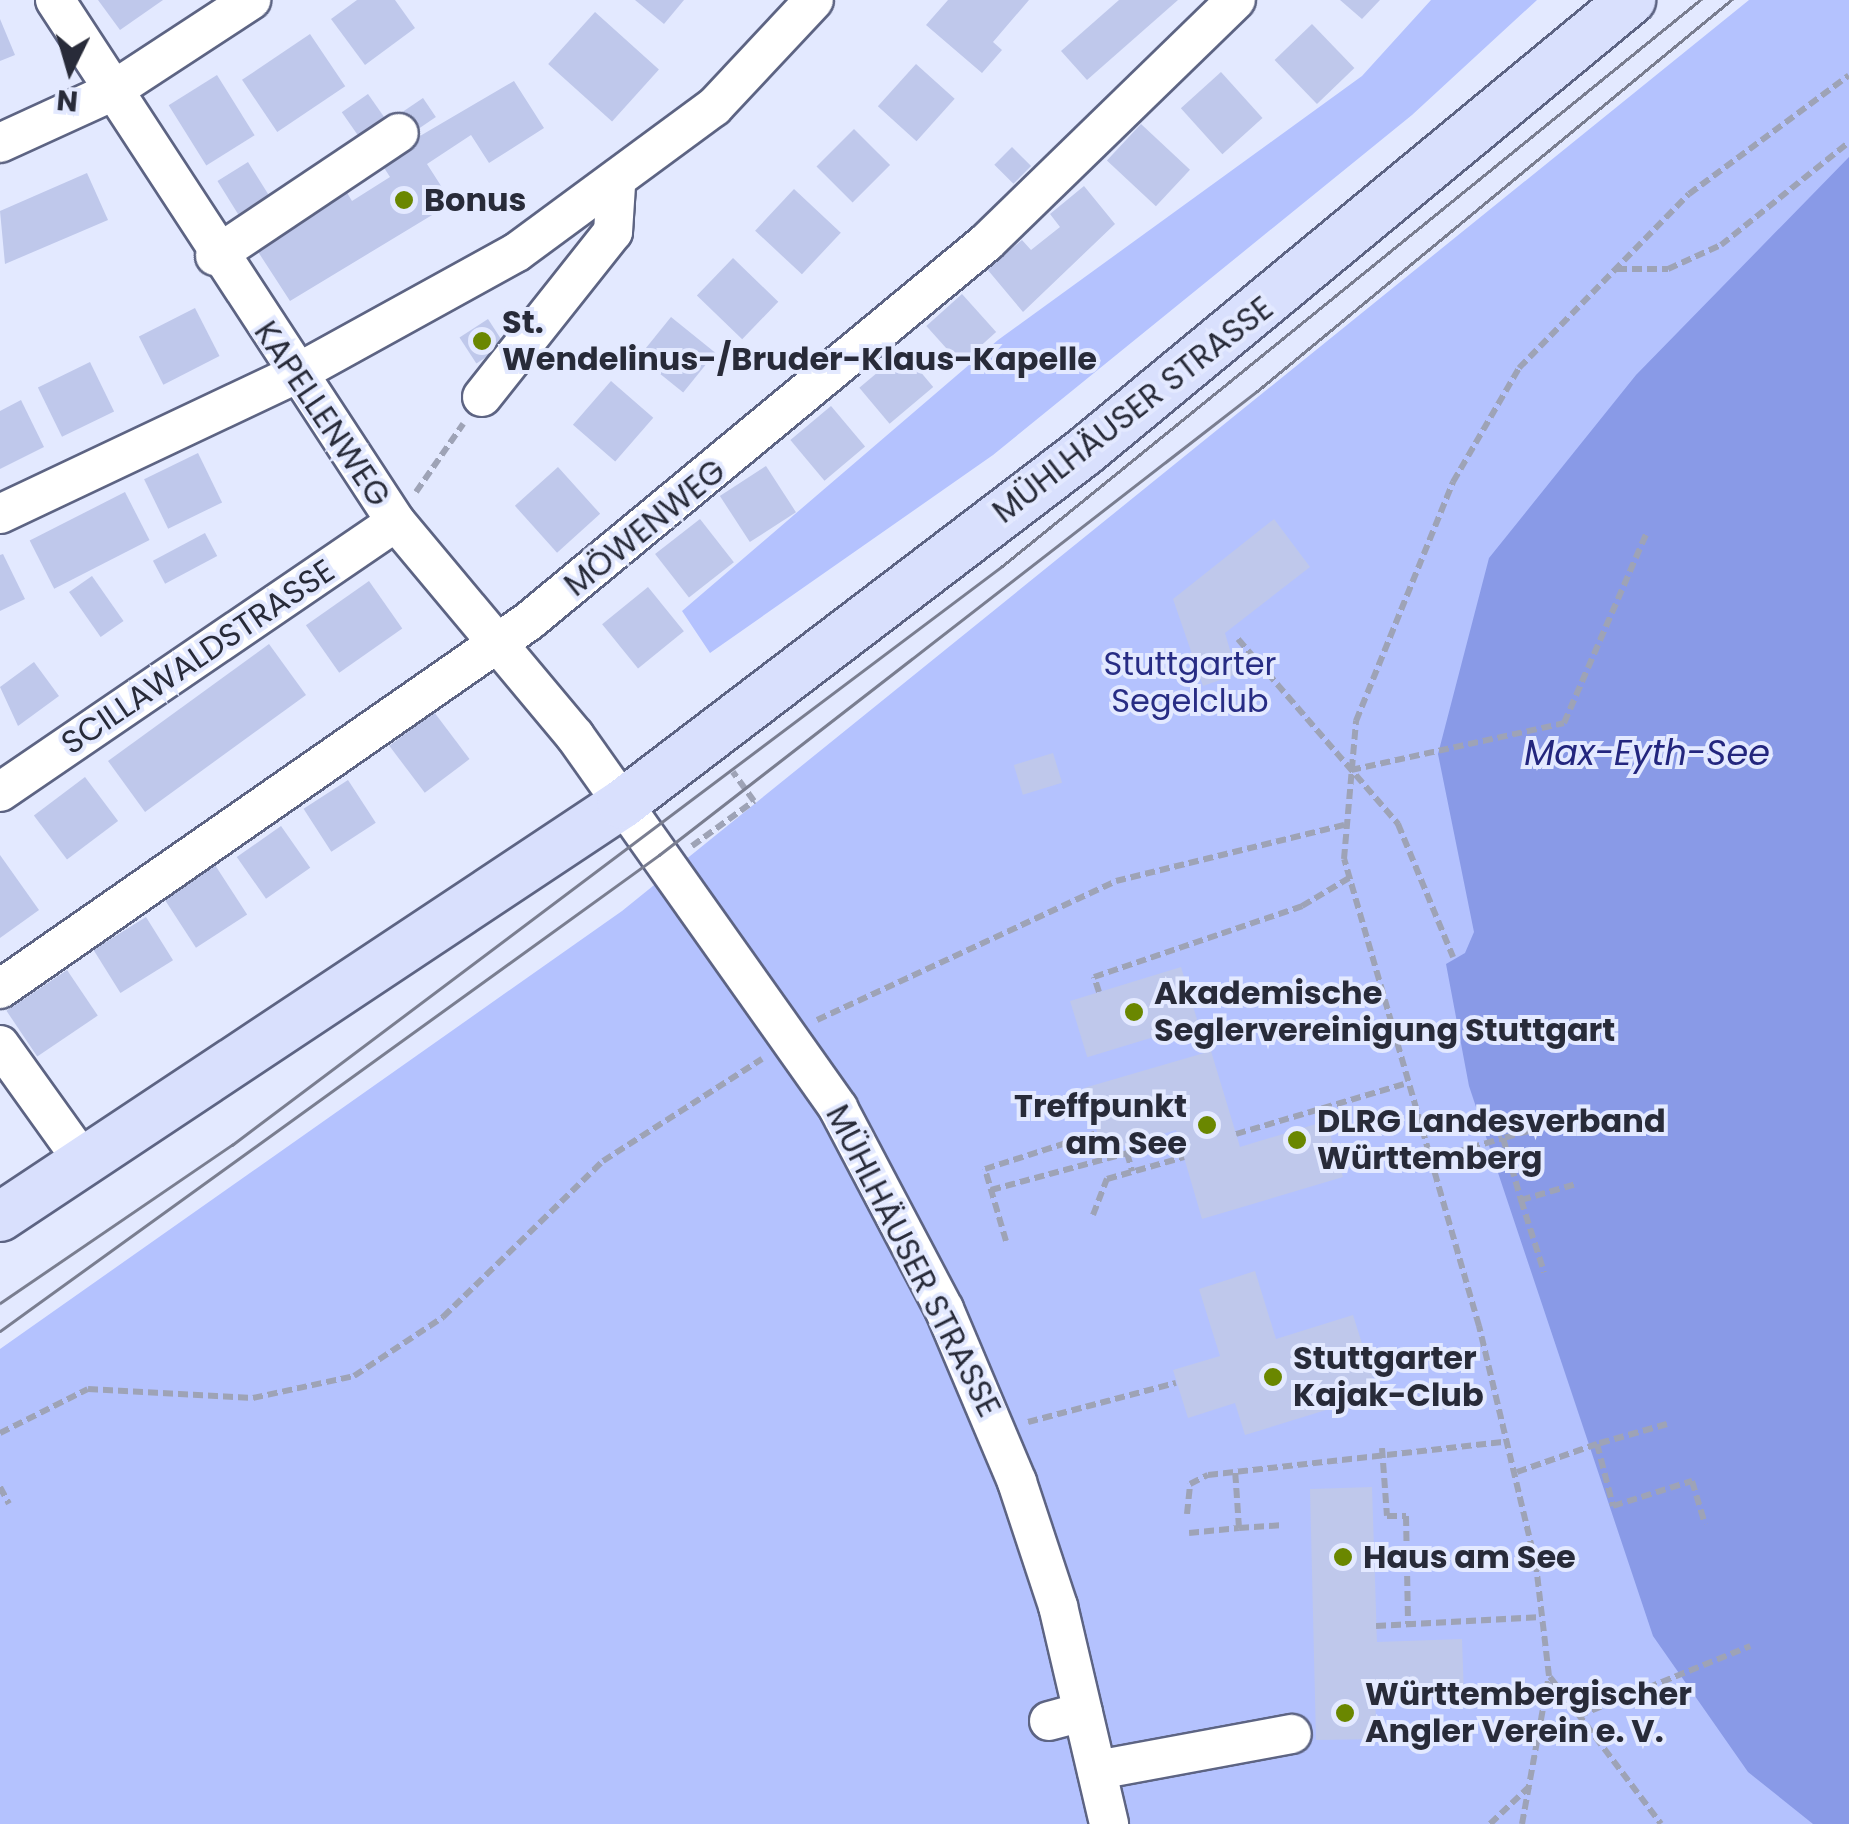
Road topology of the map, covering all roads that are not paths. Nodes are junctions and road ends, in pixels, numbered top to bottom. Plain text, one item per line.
1 (55, 0) edge
2 (251, 0) edge
3 (814, 0) edge
4 (1236, 0) edge
5 (1631, 0) edge
6 (109, 93) junction
7 (399, 133) dead end
8 (0, 143) edge
9 (616, 186) junction
10 (215, 256) junction
11 (294, 375) junction
12 (482, 397) road end
13 (0, 514) edge
14 (396, 522) junction
15 (500, 641) junction
16 (0, 792) edge
17 (622, 804) junction
18 (0, 988) edge
19 (0, 1045) edge
20 (83, 1161) junction
21 (0, 1217) edge
22 (1292, 1734) dead end
23 (1097, 1770) junction
24 (1109, 1824) edge

1 - 6 street, KAPELLENWEG
2 - 6 street
3 - 9 street
4 - 15 street, MÖWENWEG
5 - 17 main road, MÜHLHÄUSER STRASSE
6 - 8 street
6 - 10 street, KAPELLENWEG
7 - 10 street
9 - 11 street
9 - 12 street
10 - 11 street, KAPELLENWEG
11 - 13 street
11 - 14 street, KAPELLENWEG
14 - 15 street, KAPELLENWEG
14 - 16 street, SCILLAWALDSTRASSE
15 - 17 street, KAPELLENWEG
15 - 18 street, MÖWENWEG
17 - 20 main road, MÜHLHÄUSER STRASSE
17 - 23 street, MÜHLHÄUSER STRASSE
19 - 20 street
20 - 21 main road, MÜHLHÄUSER STRASSE
22 - 23 street
23 - 24 street, MÜHLHÄUSER STRASSE

